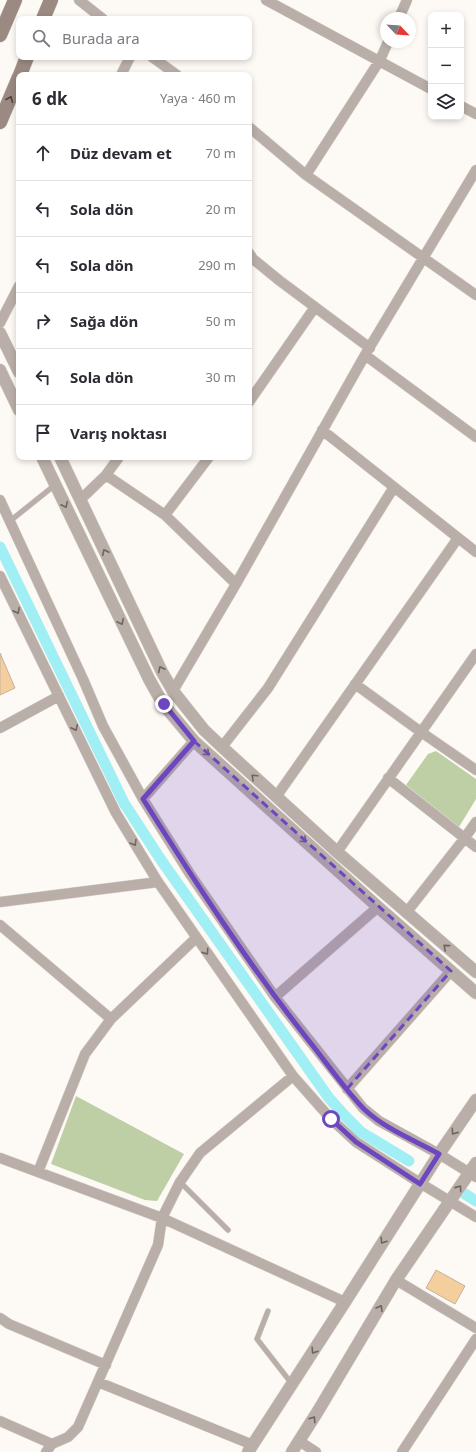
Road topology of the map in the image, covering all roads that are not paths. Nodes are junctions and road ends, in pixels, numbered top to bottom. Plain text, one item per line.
1 (15, 0) edge
2 (51, 0) edge
3 (79, 0) edge
4 (266, 0) edge
5 (407, 0) edge
6 (402, 12) edge
7 (44, 16) edge
8 (99, 16) edge
9 (0, 35) edge
10 (385, 48) edge
11 (26, 60) edge
12 (128, 60) edge
13 (156, 60) edge
14 (380, 60) junction
15 (21, 72) edge
16 (122, 72) edge
17 (173, 72) edge
18 (16, 83) edge
19 (428, 87) edge
20 (464, 108) edge
21 (476, 114) edge
22 (0, 122) edge
23 (252, 130) edge
24 (476, 170) edge
25 (306, 175) junction
26 (423, 258) junction
27 (252, 261) edge
28 (16, 292) edge
29 (476, 295) edge
30 (315, 308) junction
31 (0, 323) edge
32 (0, 333) edge
33 (368, 351) junction
34 (16, 366) edge
35 (0, 370) edge
36 (252, 398) edge
37 (16, 404) edge
38 (322, 430) junction
39 (476, 437) edge
40 (43, 460) edge
41 (61, 460) edge
42 (116, 460) edge
43 (208, 460) edge
44 (106, 475) junction
45 (55, 485) junction
46 (394, 487) junction
47 (0, 500) edge
48 (80, 500) junction
49 (165, 516) junction
50 (10, 521) junction
51 (458, 538) junction
52 (476, 552) edge
53 (0, 576) edge
54 (236, 584) junction
55 (476, 654) edge
56 (355, 684) junction
57 (174, 691) junction
58 (59, 696) junction
59 (0, 728) edge
60 (421, 732) junction
61 (194, 741) junction
62 (222, 747) junction
63 (476, 770) edge
64 (388, 778) junction
65 (276, 797) junction
66 (143, 799) junction
67 (476, 822) edge
68 (464, 839) junction
69 (476, 847) edge
70 (337, 852) junction
71 (158, 882) junction
72 (0, 902) edge
73 (378, 907) junction
74 (406, 913) junction
75 (0, 925) edge
76 (196, 938) junction
77 (451, 972) junction
78 (476, 972) edge
79 (476, 992) edge
80 (275, 997) junction
81 (111, 1019) junction
82 (293, 1076) junction
83 (347, 1089) junction
84 (476, 1100) edge
85 (439, 1154) junction
86 (0, 1158) edge
87 (474, 1171) edge
88 (38, 1172) junction
89 (180, 1182) junction
90 (420, 1184) junction
91 (450, 1201) junction
92 (476, 1217) edge
93 (162, 1218) junction
94 (228, 1230) dead end
95 (396, 1280) junction
96 (346, 1302) junction
97 (268, 1311) dead end
98 (0, 1318) edge
99 (476, 1328) edge
100 (476, 1339) edge
101 (106, 1365) junction
102 (98, 1382) junction
103 (292, 1384) junction
104 (0, 1421) edge
105 (299, 1441) junction
106 (49, 1448) edge
107 (250, 1449) edge
108 (292, 1452) edge
109 (316, 1452) edge
110 (402, 1452) edge

1 - 9 main road
2 - 7 main road
3 - 8 street
4 - 14 street
5 - 6 street
10 - 14 street
11 - 15 main road
12 - 16 street
13 - 17 street
14 - 19 street
14 - 25 street
22 -> 18 main road
20 - 21 street
23 - 25 street
24 - 26 street
25 - 26 street
26 - 29 street
26 - 33 street
27 - 30 street
28 - 31 street
30 - 33 street
30 - 36 street
32 - 34 street
33 - 38 street
33 - 39 street
35 - 37 street
38 - 46 street
38 - 54 street
40 - 45 street
41 - 48 street
42 - 44 street
43 - 49 street
44 - 48 street
44 - 49 street
45 - 50 lane
45 -> 61 street
46 - 51 street
46 - 62 street
47 - 50 street
57 -> 48 street
49 - 54 street
50 - 66 street
51 - 52 street
51 - 56 street
53 -> 58 street
54 - 57 street
55 - 60 street
56 - 60 street
56 - 65 street
57 - 62 street
58 - 59 street
58 -> 71 street
60 - 63 street
60 - 64 street
61 - 66 street
61 -> 73 street
65 -> 62 street
64 - 68 street
64 - 70 street
65 - 70 street
66 - 80 street
67 - 68 street
68 - 69 street
68 - 74 street
70 - 74 street
71 - 72 street
71 - 76 street
73 - 77 street
73 - 80 street
78 -> 74 street
75 - 81 street
76 - 81 street
76 -> 82 street
77 - 79 street
77 - 83 street
80 - 83 street
81 - 88 street
82 - 89 street
82 - 90 street
83 - 85 street
84 -> 85 street
85 - 87 street
85 - 90 street
86 - 88 street
91 -> 87 street
88 - 93 street
89 - 93 street
89 - 94 lane
90 - 91 street
90 -> 96 street
91 - 92 street
91 - 95 street
93 - 96 street
93 - 101 street
95 - 99 street
105 -> 95 street
96 -> 103 street
97 - 103 lane
98 - 101 street
100 - 110 street
101 - 102 street
102 - 106 street
102 - 107 street
103 - 107 street
104 - 106 street
105 - 108 street
105 - 109 street

